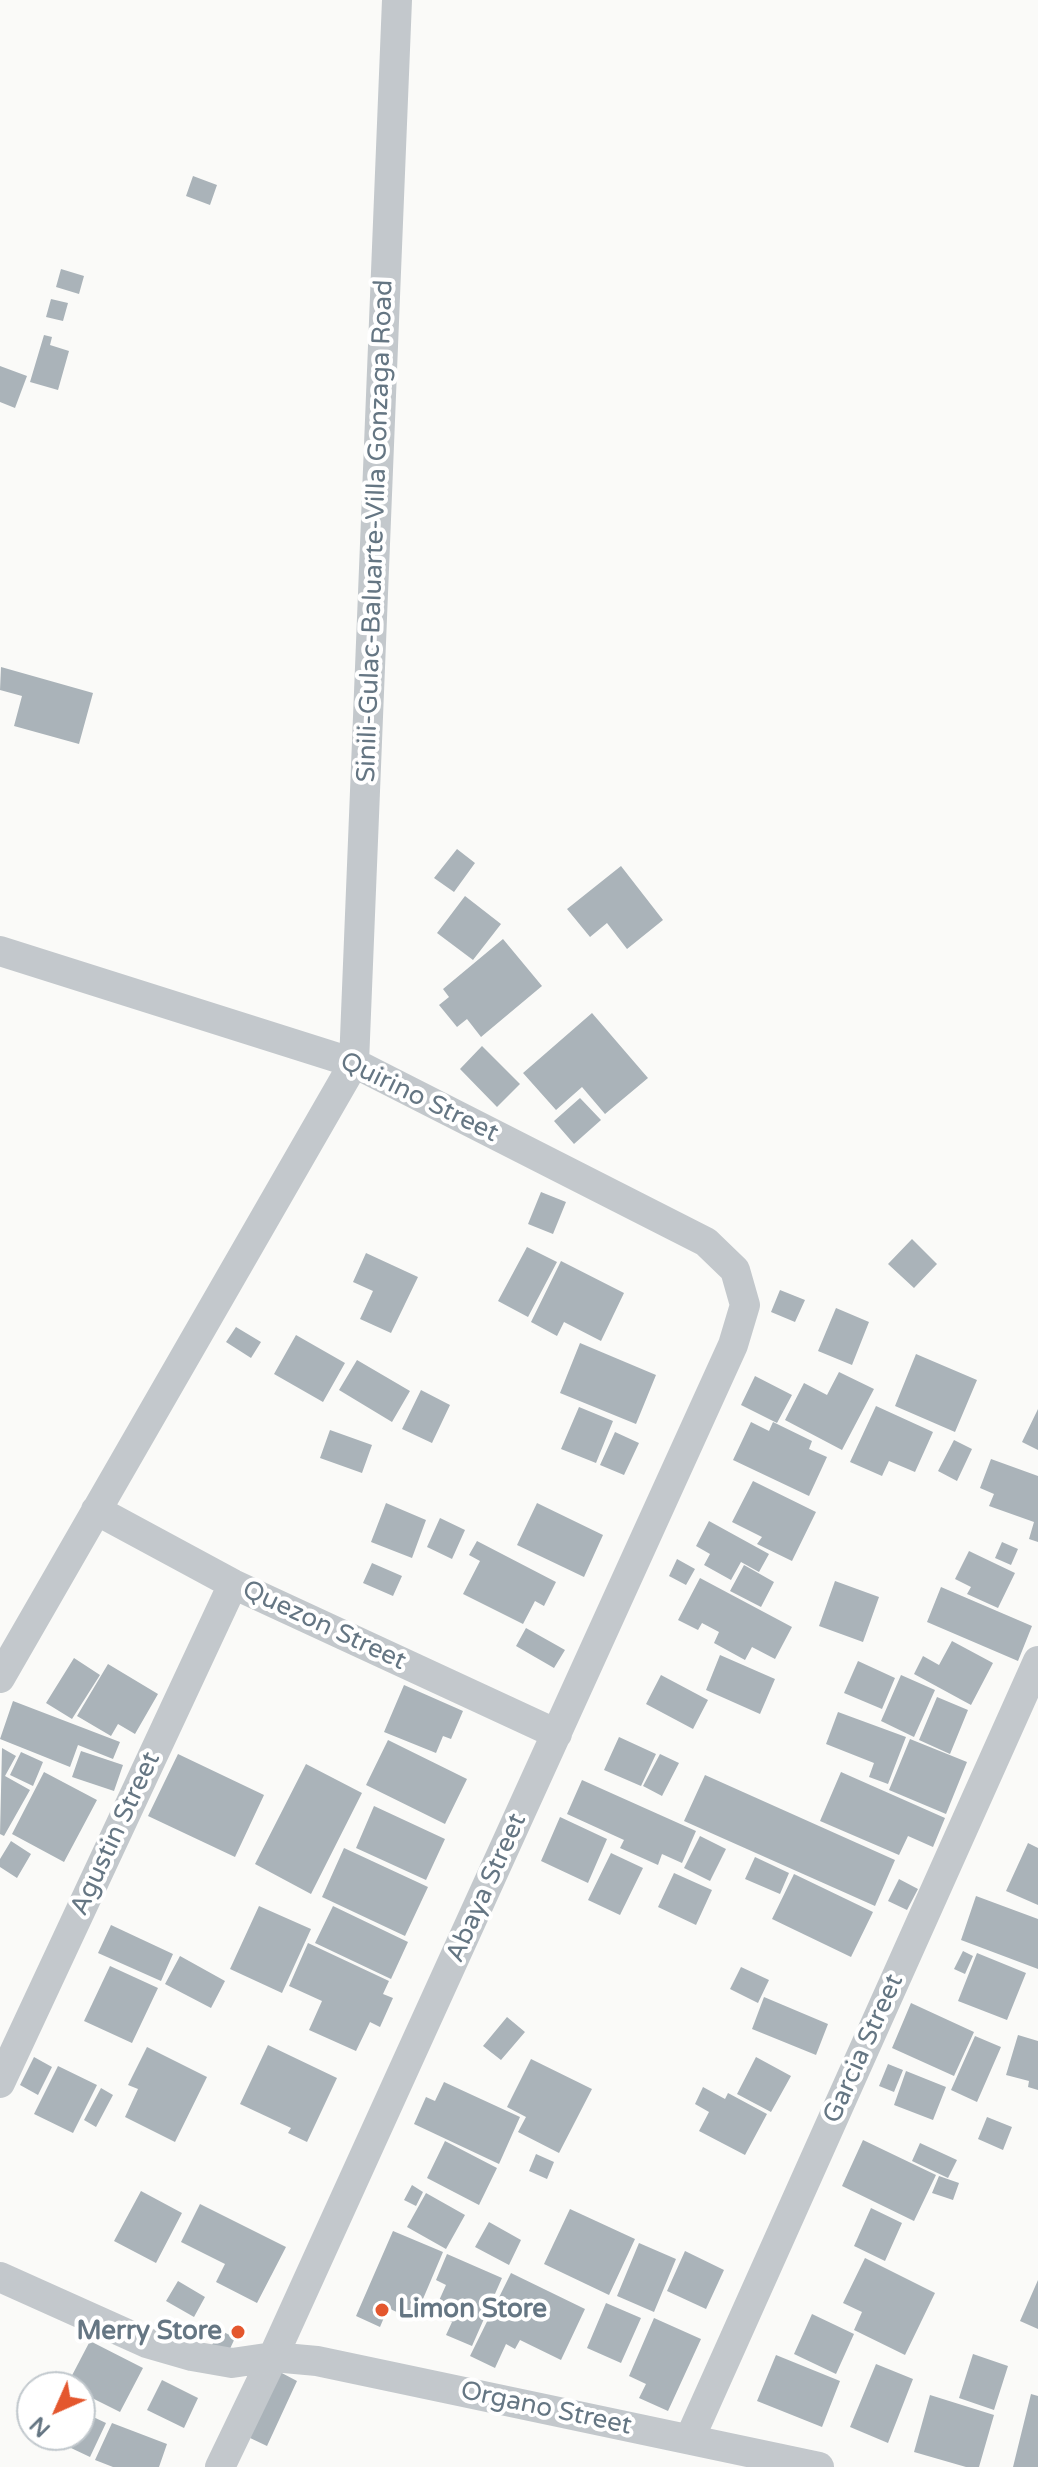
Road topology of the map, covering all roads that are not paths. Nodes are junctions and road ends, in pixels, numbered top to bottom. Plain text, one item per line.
1 (397, 0) edge
2 (0, 951) edge
3 (354, 1063) junction
4 (745, 1305) joint
5 (96, 1510) junction
6 (233, 1584) junction
7 (1038, 1661) edge
8 (0, 1678) edge
9 (557, 1734) junction
10 (0, 2083) edge
11 (0, 2277) edge
12 (273, 2357) junction
13 (690, 2438) junction
14 (220, 2467) edge
15 (819, 2467) edge

1 - 3 street, Sinili-Gulac-Baluarte-Villa Gonzaga Road
2 - 3 street, Quirino Street
3 - 4 street, Quirino Street
3 - 5 street
4 - 9 street, Abaya Street
5 - 6 street, Quezon Street
5 - 8 street
6 - 9 street, Quezon Street
6 - 10 street, Agustin Street
7 - 13 street, Garcia Street
9 - 12 street, Abaya Street
11 - 12 street, Organo Street
12 - 13 street, Organo Street
12 - 14 street, Abaya Street
13 - 15 street, Organo Street

